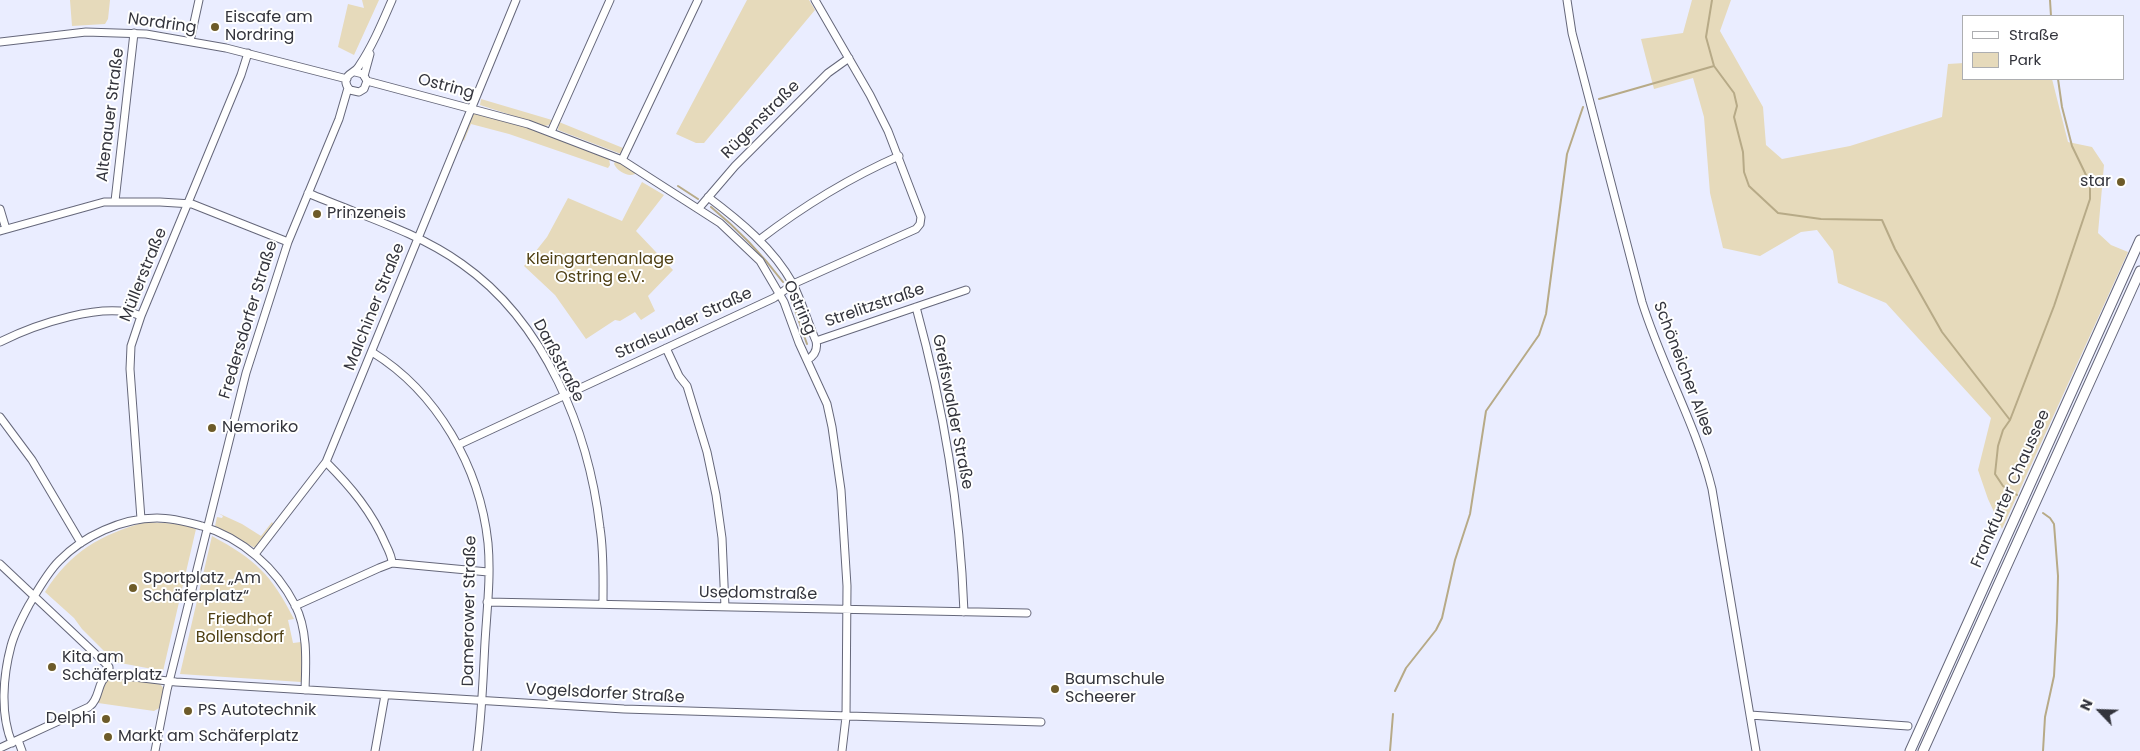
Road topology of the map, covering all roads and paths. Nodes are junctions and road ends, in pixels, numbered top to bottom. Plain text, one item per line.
1 (199, 0) edge
2 (392, 0) edge
3 (516, 0) edge
4 (610, 0) edge
5 (698, 0) edge
6 (815, 0) edge
7 (1567, 0) edge
8 (134, 33) junction
9 (190, 41) junction
10 (0, 42) edge
11 (371, 49) junction
12 (248, 53) junction
13 (849, 58) junction
14 (356, 72) junction
15 (346, 79) junction
16 (366, 81) junction
17 (348, 88) junction
18 (355, 92) junction
19 (472, 108) junction
20 (339, 119) junction
21 (552, 132) junction
22 (899, 156) junction
23 (622, 160) junction
24 (308, 193) junction
25 (708, 198) junction
26 (115, 201) junction
27 (188, 203) junction
28 (699, 208) junction
29 (0, 209) edge
30 (3, 230) edge
31 (418, 239) junction
32 (759, 240) junction
33 (2140, 240) edge
34 (288, 242) junction
35 (2140, 271) edge
36 (792, 284) junction
37 (966, 290) dead end
38 (780, 293) junction
39 (916, 307) junction
40 (141, 316) junction
41 (0, 342) edge
42 (816, 342) junction
43 (666, 348) junction
44 (372, 352) junction
45 (807, 360) junction
46 (564, 396) junction
47 (0, 417) edge
48 (458, 445) junction
49 (326, 462) junction
50 (141, 519) junction
51 (206, 528) junction
52 (81, 543) junction
53 (255, 554) junction
54 (0, 564) edge
55 (392, 564) junction
56 (488, 572) junction
57 (34, 596) junction
58 (488, 602) junction
59 (603, 604) junction
60 (295, 606) junction
61 (725, 607) junction
62 (848, 610) junction
63 (964, 612) junction
64 (1027, 613) dead end
65 (3, 662) edge
66 (110, 674) junction
67 (169, 681) junction
68 (305, 690) junction
69 (385, 695) junction
70 (483, 701) junction
71 (1750, 715) junction
72 (846, 717) junction
73 (1041, 722) dead end
74 (1908, 726) dead end
75 (15, 741) junction
76 (0, 748) edge
77 (22, 751) edge
78 (155, 751) edge
79 (375, 751) edge
80 (477, 751) edge
81 (842, 751) edge
82 (1756, 751) edge
83 (1910, 751) edge
84 (1924, 751) edge

1 - 9 street
2 - 11 street
3 - 19 street, Malchiner Straße
4 - 21 street
5 - 23 street
6 - 13 street
7 - 71 street, Schöneicher Allee
8 - 9 street, Nordring
8 - 10 street, Nordring
8 - 26 street, Altenauer Straße
9 - 12 street, Nordring
11 - 14 street
11 - 16 street
12 - 15 street, Nordring
12 - 27 street, Müllerstraße
13 - 22 street
13 - 25 street, Rügenstraße
14 - 15 street
14 - 16 street
15 - 17 street
16 - 18 street
16 - 19 street, Ostring
17 - 18 street
17 - 20 street, Fredersdorfer Straße
18 - 20 street, Fredersdorfer Straße
19 - 21 street, Ostring
19 - 31 street, Malchiner Straße
20 - 24 street, Fredersdorfer Straße
21 - 23 street, Ostring
22 - 32 street
22 - 36 street, Stralsunder Straße
23 - 28 street, Ostring
24 - 31 street, Darßstraße
24 - 34 street, Fredersdorfer Straße
25 - 28 street, Rügenstraße
25 - 32 street, Ostring
26 - 27 street
26 - 30 street
27 - 34 street
27 - 40 street, Müllerstraße
28 - 38 street, Ostring
29 - 30 street
31 - 44 street, Malchiner Straße
31 - 46 street, Darßstraße
32 - 36 street, Ostring
33 - 83 main road, Frankfurter Chaussee
34 - 51 street, Fredersdorfer Straße
35 - 84 main road, Frankfurter Chaussee
36 - 38 street, Stralsunder Straße
36 - 42 street, Ostring
37 - 39 street, Strelitzstraße
38 - 43 street, Stralsunder Straße
38 - 45 street, Ostring
39 - 42 street, Strelitzstraße
39 - 63 street, Greifswalder Straße
40 - 41 street
40 - 50 street, Müllerstraße
42 - 45 street, Strelitzstraße
43 - 46 street, Stralsunder Straße
43 - 61 street
44 - 48 street, Damerower Straße
44 - 49 street, Malchiner Straße
45 - 62 street, Ostring
46 - 48 street, Stralsunder Straße
46 - 59 street, Darßstraße
47 - 52 street
48 - 56 street, Damerower Straße
49 - 53 street, Malchiner Straße
49 - 55 street
50 - 51 street
50 - 52 street
51 - 53 street
51 - 67 street, Fredersdorfer Straße
52 - 57 street
53 - 60 street
54 - 57 street
55 - 56 street
55 - 60 street
56 - 58 street, Damerower Straße
57 - 65 street
57 - 66 street
58 - 59 street, Usedomstraße
58 - 70 street, Damerower Straße
59 - 61 street, Usedomstraße
60 - 68 street
61 - 62 street, Usedomstraße
62 - 63 street, Usedomstraße
62 - 72 street, Ostring
63 - 64 street, Usedomstraße
65 - 75 street
66 - 67 street, Vogelsdorfer Straße
66 - 75 street
67 - 68 street, Vogelsdorfer Straße
67 - 78 street, Fredersdorfer Straße
68 - 69 street, Vogelsdorfer Straße
69 - 70 street, Vogelsdorfer Straße
69 - 79 street
70 - 72 street, Vogelsdorfer Straße
70 - 80 street, Damerower Straße
71 - 74 street
71 - 82 street, Schöneicher Allee
72 - 73 street, Vogelsdorfer Straße
72 - 81 street, Ostring
75 - 76 street
75 - 77 street

